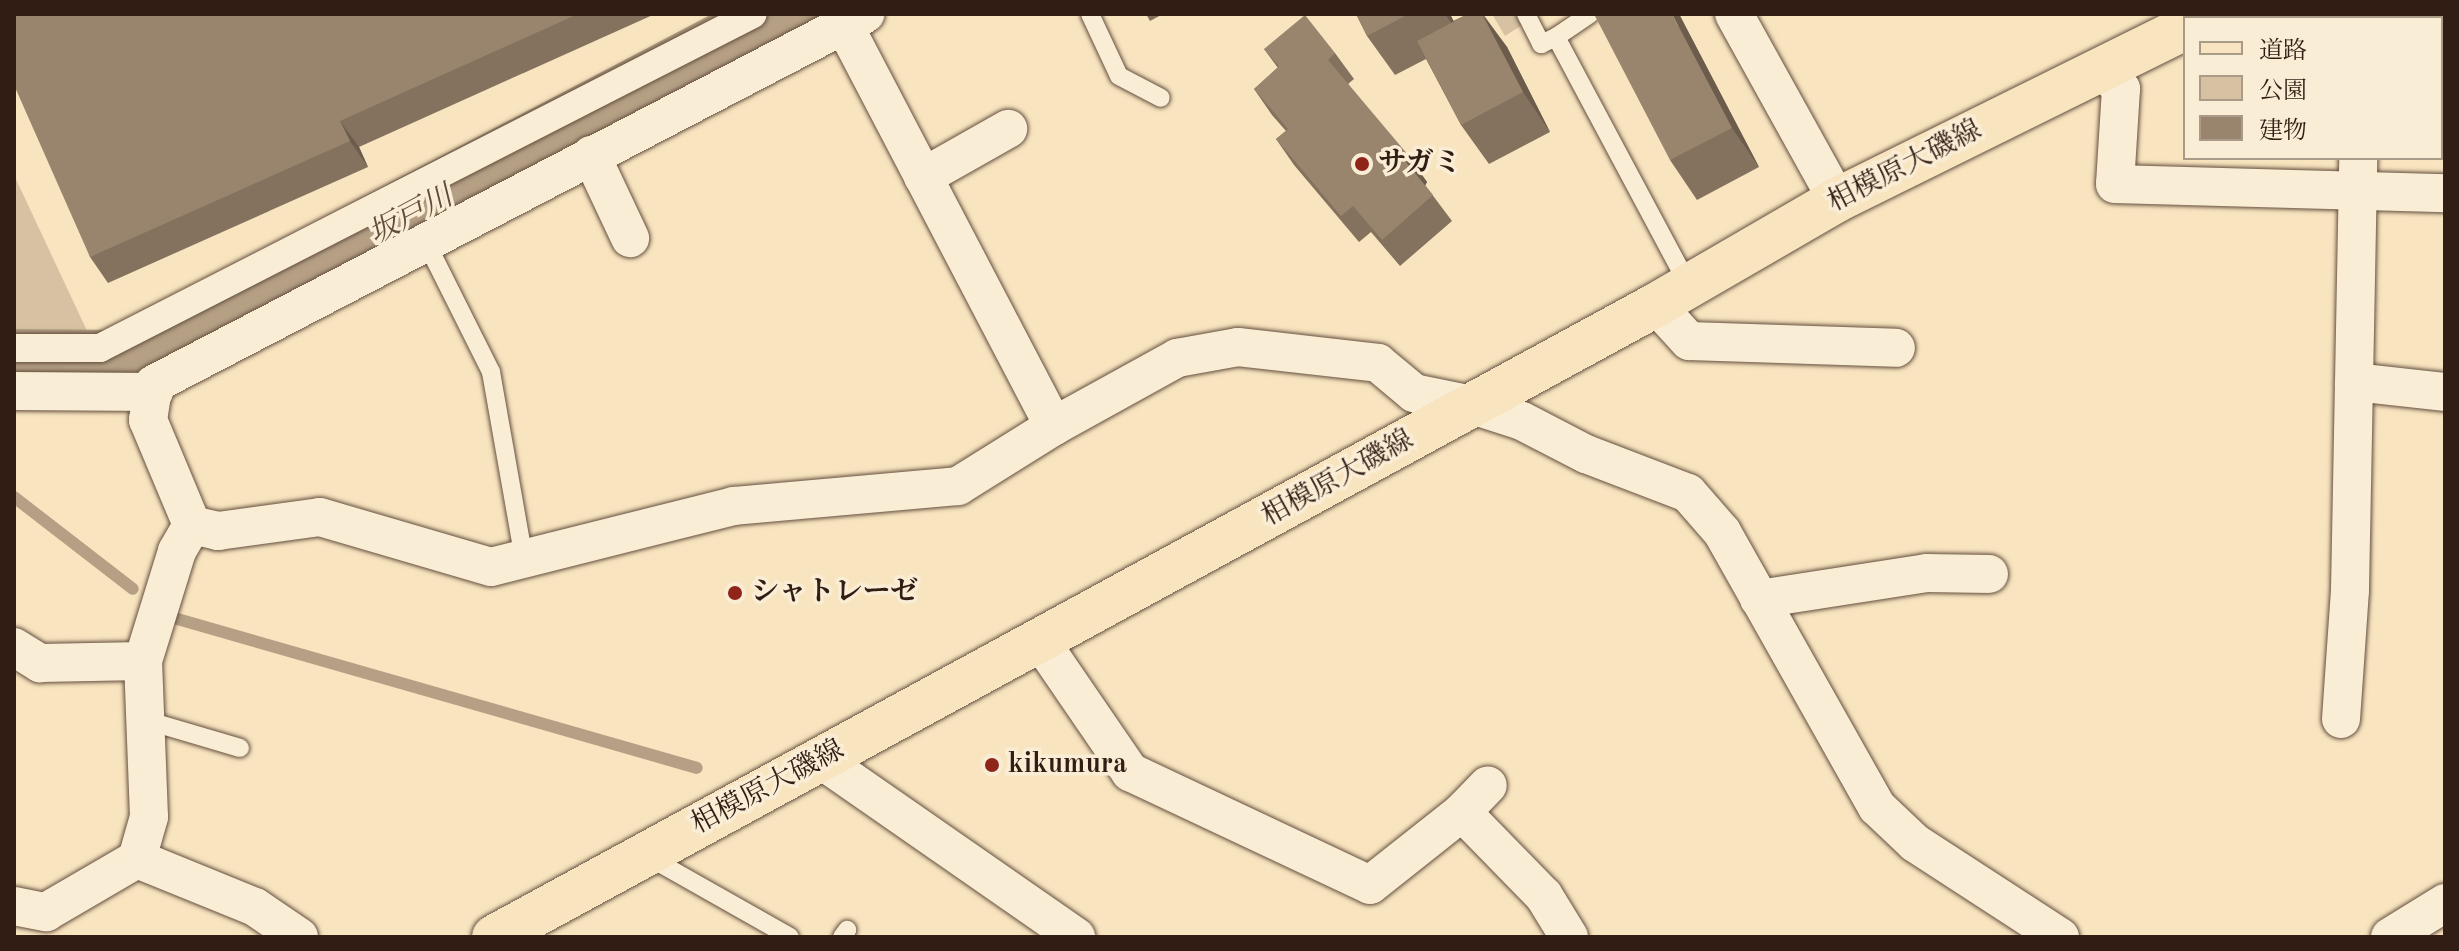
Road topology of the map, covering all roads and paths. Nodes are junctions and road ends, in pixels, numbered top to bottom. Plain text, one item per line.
1 (753, 14) edge
2 (1090, 14) edge
3 (1526, 14) edge
4 (1734, 14) edge
5 (1589, 15) edge
6 (855, 19) edge
7 (2183, 29) edge
8 (1556, 37) junction
9 (2101, 68) junction
10 (1161, 98) dead end
11 (1008, 129) dead end
12 (591, 155) junction
13 (2358, 174) edge
14 (923, 177) junction
15 (2445, 193) edge
16 (1837, 200) junction
17 (630, 238) dead end
18 (426, 242) junction
19 (1673, 296) junction
20 (14, 348) edge
21 (1896, 348) dead end
22 (2354, 382) junction
23 (14, 391) edge
24 (154, 392) junction
25 (2445, 392) edge
26 (1472, 405) junction
27 (1054, 426) junction
28 (192, 525) junction
29 (524, 559) junction
30 (1989, 574) dead end
31 (1759, 599) junction
32 (1041, 642) junction
33 (14, 647) edge
34 (143, 661) junction
35 (2341, 719) dead end
36 (145, 720) junction
37 (240, 748) dead end
38 (820, 759) junction
39 (1488, 785) dead end
40 (1462, 812) junction
41 (644, 855) junction
42 (137, 859) junction
43 (2445, 903) edge
44 (14, 906) edge
45 (299, 937) edge
46 (494, 937) edge
47 (790, 937) edge
48 (1076, 937) edge
49 (1569, 937) edge
50 (2060, 937) edge
51 (2390, 937) edge

1 - 20 street
2 - 10 lane
3 - 8 lane
4 - 16 street
5 - 8 lane
6 - 12 street
6 - 14 street
7 - 9 main road, 相模原大磯線
8 - 19 lane
9 - 13 street
9 - 16 main road, 相模原大磯線
11 - 14 street
12 - 17 street
12 - 18 street
13 - 15 street
13 - 22 street
14 - 27 street
16 - 19 main road, 相模原大磯線
18 - 24 street
18 - 29 lane
19 - 21 street
19 - 26 main road, 相模原大磯線
22 - 25 street
22 - 35 street
23 - 24 street
24 - 28 street
26 - 27 street
26 - 31 street
26 - 32 main road, 相模原大磯線
27 - 29 street
28 - 29 street
28 - 34 street
30 - 31 street
31 - 50 street
32 - 38 main road, 相模原大磯線
32 - 40 street
33 - 34 street
34 - 36 street
36 - 37 lane
36 - 42 street
38 - 41 main road, 相模原大磯線
38 - 48 street
39 - 40 street
40 - 49 street
41 - 46 main road, 相模原大磯線
41 - 47 lane
42 - 44 street
42 - 45 street
43 - 51 street

